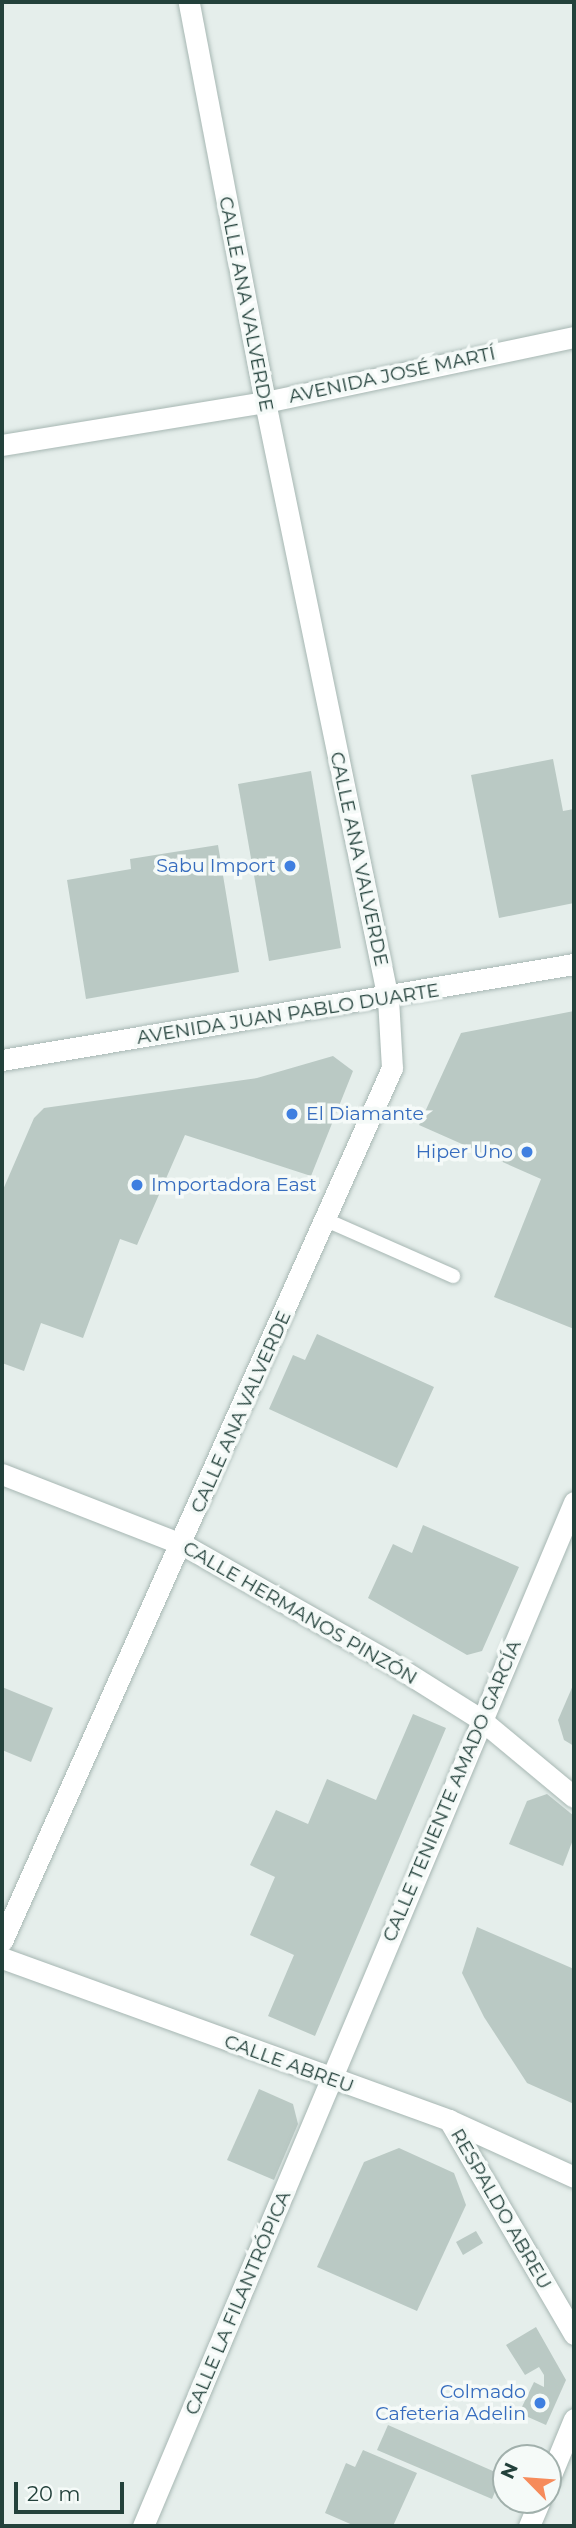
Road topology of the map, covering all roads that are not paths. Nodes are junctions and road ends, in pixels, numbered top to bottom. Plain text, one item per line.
1 (189, 2) edge
2 (574, 337) edge
3 (265, 401) junction
4 (2, 445) edge
5 (574, 964) edge
6 (388, 999) junction
7 (2, 1060) edge
8 (326, 1220) junction
9 (453, 1276) dead end
10 (2, 1474) edge
11 (574, 1502) edge
12 (570, 1524) edge
13 (182, 1544) junction
14 (480, 1719) junction
15 (574, 1797) edge
16 (2, 1941) edge
17 (2, 1958) edge
18 (333, 2080) junction
19 (449, 2120) junction
20 (574, 2176) edge
21 (574, 2334) edge
22 (574, 2419) edge
23 (562, 2448) edge
24 (143, 2526) edge

1 - 3 street, CALLE ANA VALVERDE
2 - 3 street, AVENIDA JOSÉ MARTÍ
3 - 4 street, AVENIDA JOSÉ MARTÍ
3 - 6 street, CALLE ANA VALVERDE
5 - 6 street, AVENIDA JUAN PABLO DUARTE
6 - 7 street, AVENIDA JUAN PABLO DUARTE
6 - 8 street, CALLE ANA VALVERDE
8 - 9 lane
8 - 13 street, CALLE ANA VALVERDE
10 - 13 street, CALLE HERMANOS PINZÓN
11 - 12 street, CALLE TENIENTE AMADO GARCÍA
12 - 14 street, CALLE TENIENTE AMADO GARCÍA
13 - 14 street, CALLE HERMANOS PINZÓN
13 - 16 street, CALLE ANA VALVERDE
14 - 15 street, CALLE HERMANOS PINZÓN
14 - 18 street, CALLE TENIENTE AMADO GARCÍA
17 - 18 street, CALLE ABREU
18 - 19 street, CALLE ABREU
18 - 24 street, CALLE LA FILANTRÓPICA
19 - 20 street, CALLE ABREU
19 - 21 street, RESPALDO ABREU
22 - 23 street

